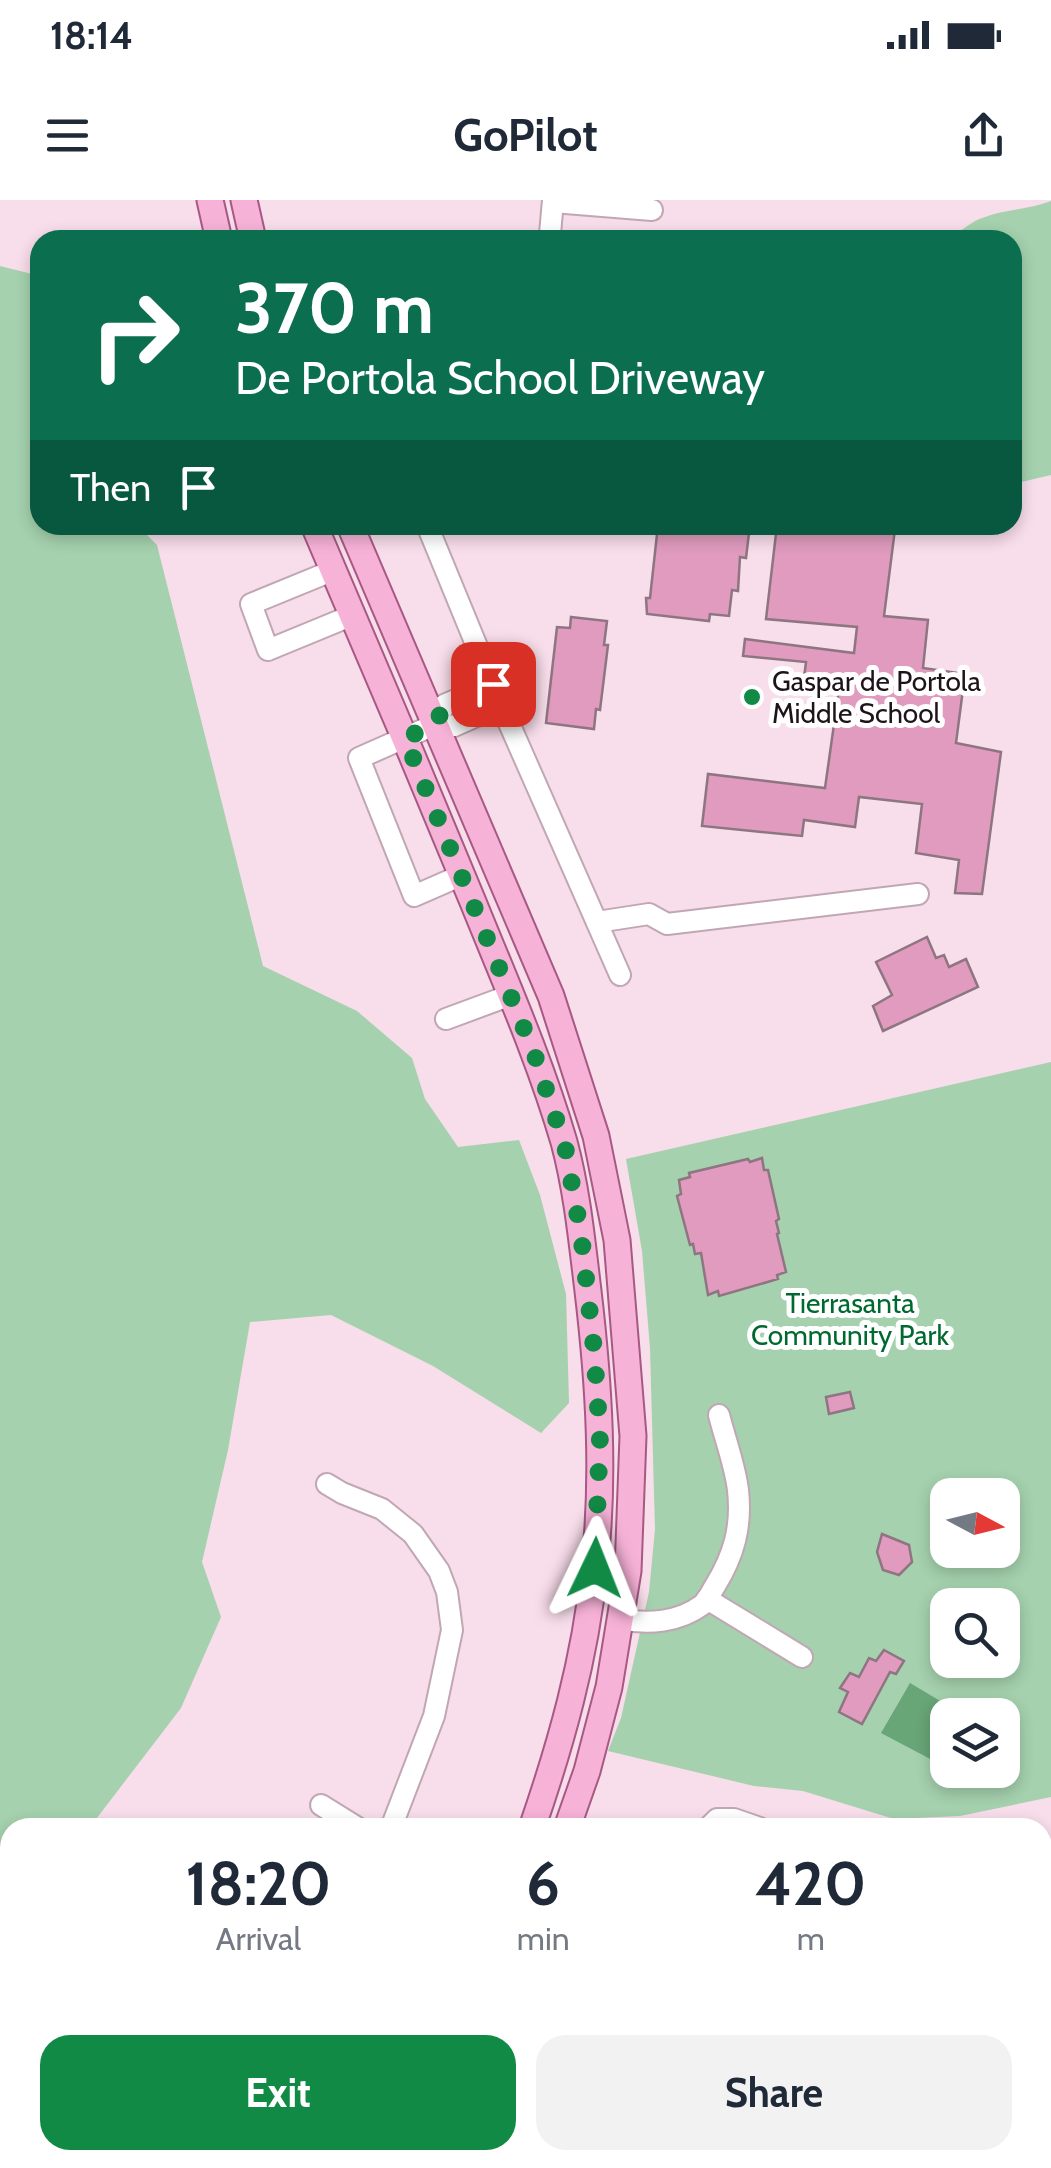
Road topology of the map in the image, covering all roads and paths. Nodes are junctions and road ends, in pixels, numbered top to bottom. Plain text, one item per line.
1 (210, 200) edge
2 (244, 200) edge
3 (553, 201) edge
4 (652, 210) dead end
5 (217, 230) edge
6 (251, 230) edge
7 (550, 230) edge
8 (318, 535) edge
9 (354, 535) edge
10 (432, 535) edge
11 (334, 570) junction
12 (353, 616) junction
13 (493, 684) junction
14 (501, 705) junction
15 (436, 724) junction
16 (405, 738) junction
17 (462, 876) junction
18 (918, 894) dead end
19 (597, 922) junction
20 (620, 975) dead end
21 (511, 995) junction
22 (446, 1020) dead end
23 (719, 1415) dead end
24 (328, 1484) dead end
25 (595, 1568) junction
26 (708, 1599) junction
27 (621, 1619) junction
28 (802, 1657) dead end
29 (320, 1805) dead end
30 (341, 1818) edge
31 (395, 1818) edge
32 (536, 1818) edge
33 (571, 1818) edge

1 - 5 main road
2 - 6 main road
3 - 4 street
3 - 7 street
8 - 11 main road
9 - 15 main road
10 - 13 street
11 - 12 main road
11 - 12 street
12 - 16 main road
13 - 14 street
13 - 15 street
14 - 15 street
14 - 19 street
15 - 16 street
15 - 27 main road
16 - 17 main road
16 - 17 street
17 - 21 main road
18 - 19 street
19 - 20 street
21 - 22 street
21 - 25 main road
23 - 26 street
24 - 31 street
25 - 27 main road
25 - 32 main road
26 - 27 street
26 - 28 street
27 - 33 main road
29 - 30 street

